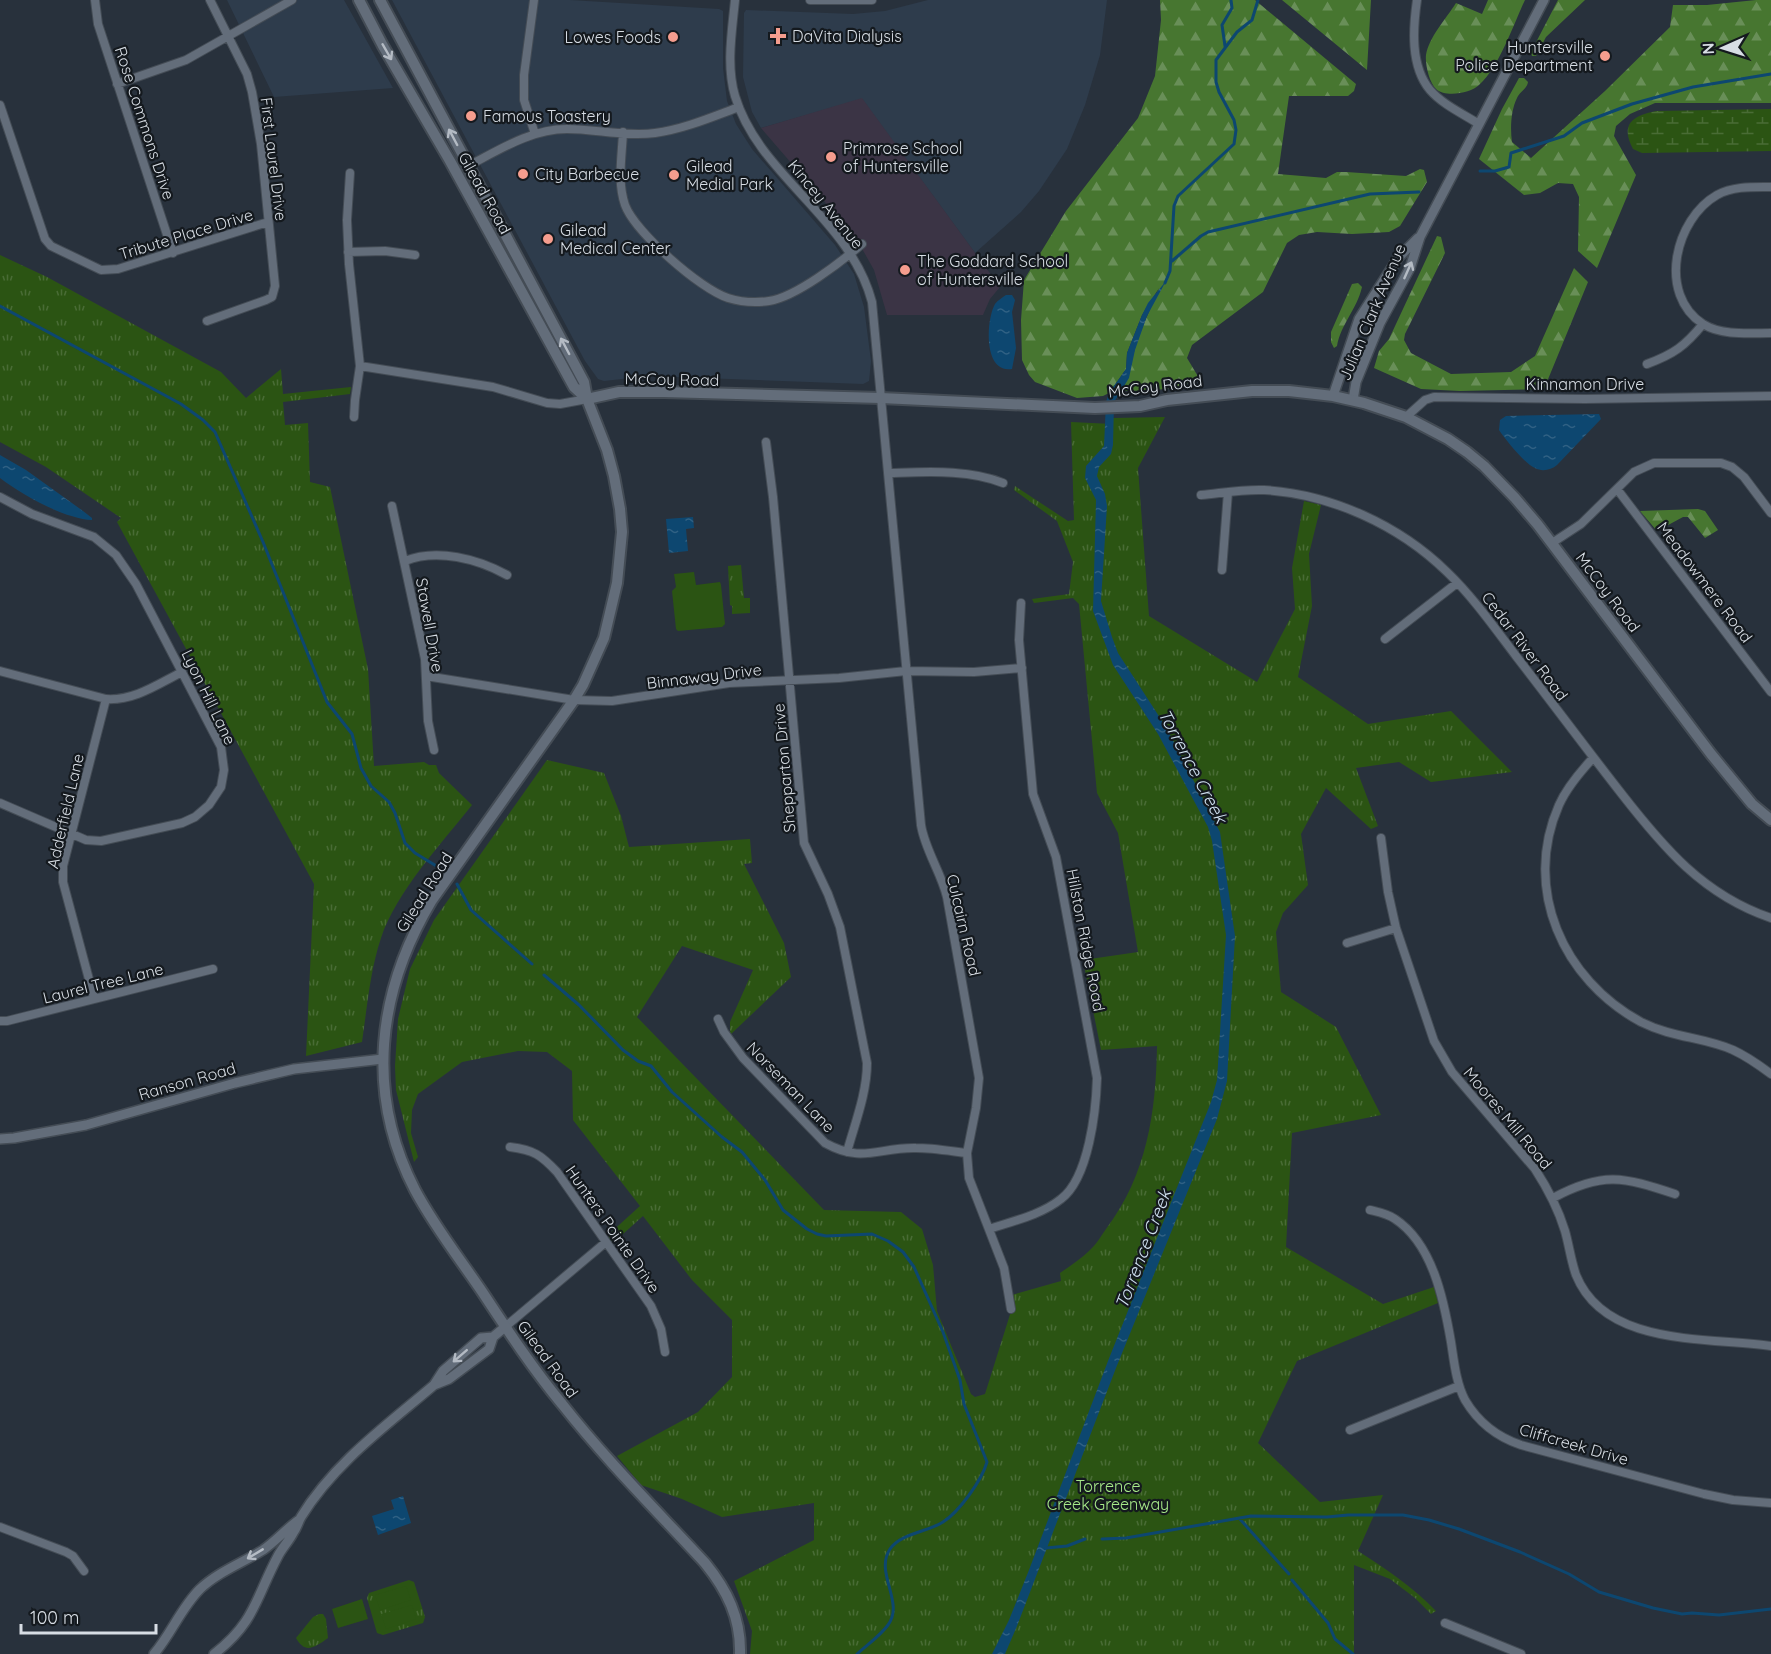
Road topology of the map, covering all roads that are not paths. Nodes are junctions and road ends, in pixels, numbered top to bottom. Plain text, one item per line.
1 (95, 0) edge
2 (210, 0) edge
3 (292, 0) edge
4 (359, 0) edge
5 (380, 0) edge
6 (534, 0) edge
7 (735, 0) edge
8 (810, 0) edge
9 (872, 0) edge
10 (1417, 0) edge
11 (1544, 0) edge
12 (229, 36) junction
13 (117, 84) junction
14 (0, 105) edge
15 (739, 107) junction
16 (1479, 124) junction
17 (623, 132) junction
18 (535, 134) junction
19 (468, 166) junction
20 (350, 173) dead end
21 (1771, 187) edge
22 (268, 222) junction
23 (1420, 237) junction
24 (862, 244) dead end
25 (348, 252) junction
26 (173, 253) junction
27 (851, 254) junction
28 (415, 255) dead end
29 (207, 321) dead end
30 (1702, 324) junction
31 (1771, 333) edge
32 (1647, 364) dead end
33 (360, 366) junction
34 (1333, 396) junction
35 (1771, 396) edge
36 (881, 398) junction
37 (587, 399) junction
38 (1353, 400) junction
39 (354, 417) dead end
40 (1406, 417) junction
41 (765, 442) dead end
42 (889, 473) junction
43 (1003, 483) dead end
44 (1617, 489) junction
45 (1228, 492) junction
46 (1201, 495) dead end
47 (0, 497) edge
48 (392, 506) dead end
49 (1771, 513) edge
50 (1552, 543) junction
51 (405, 561) junction
52 (1222, 570) dead end
53 (507, 575) dead end
54 (1457, 583) junction
55 (1021, 603) dead end
56 (1385, 639) dead end
57 (1022, 668) junction
58 (0, 671) edge
59 (906, 671) junction
60 (182, 672) junction
61 (426, 676) junction
62 (790, 681) junction
63 (1771, 692) edge
64 (106, 699) junction
65 (574, 700) junction
66 (434, 750) dead end
67 (1593, 758) junction
68 (0, 803) edge
69 (1771, 820) edge
70 (72, 833) junction
71 (1381, 838) dead end
72 (1771, 918) edge
73 (1396, 928) junction
74 (1347, 943) dead end
75 (213, 969) dead end
76 (94, 999) junction
77 (718, 1019) dead end
78 (0, 1021) edge
79 (383, 1059) junction
80 (1771, 1074) edge
81 (0, 1138) edge
82 (510, 1147) dead end
83 (847, 1152) junction
84 (966, 1153) junction
85 (1675, 1194) dead end
86 (1553, 1198) junction
87 (1370, 1209) dead end
88 (989, 1229) junction
89 (606, 1242) junction
90 (1011, 1309) dead end
91 (505, 1327) junction
92 (1771, 1346) edge
93 (665, 1352) dead end
94 (1459, 1386) junction
95 (1350, 1430) dead end
96 (1771, 1503) edge
97 (300, 1518) junction
98 (0, 1527) edge
99 (84, 1571) dead end
100 (1445, 1623) dead end
101 (154, 1654) edge
102 (214, 1654) edge
103 (740, 1654) edge
104 (1521, 1654) edge

1 - 13 street, Rose Commons Drive
2 - 12 street, First Laurel Drive
3 - 12 street
4 -> 37 main road, Gilead Road
19 -> 5 main road, Gilead Road
6 - 18 street
7 - 15 street, Kincey Avenue
8 - 9 street
10 - 16 street
11 - 16 street, Julian Clark Avenue
12 - 13 street
12 - 22 street, First Laurel Drive
13 - 26 street, Rose Commons Drive
14 - 26 street, Tribute Place Drive
15 - 17 street
15 - 27 street, Kincey Avenue
16 - 23 street, Julian Clark Avenue
17 - 18 street
17 - 27 street
18 - 19 street
37 -> 19 main road, Gilead Road
20 - 25 street
21 - 30 street
22 - 26 street, Tribute Place Drive
22 - 29 street, First Laurel Drive
23 - 34 street, Julian Clark Avenue
38 -> 23 street, Julian Clark Avenue
24 - 27 street
25 - 28 street
25 - 33 street
27 - 36 street, Kincey Avenue
30 - 31 street
30 - 32 street
33 - 37 street, McCoy Road
33 - 39 street
34 - 36 main road, McCoy Road
34 - 38 main road, McCoy Road
35 - 40 street, Kinnamon Drive
36 - 37 main road, McCoy Road
36 - 42 street, Culcairn Road
37 - 65 main road, Gilead Road
38 - 40 main road, McCoy Road
40 - 50 main road, McCoy Road
41 - 62 street, Shepparton Drive
42 - 43 street
42 - 59 street, Culcairn Road
44 - 49 street
44 - 50 street
44 - 63 street, Meadowmere Road
45 - 46 street, Cedar River Road
45 - 52 street
45 - 54 street, Cedar River Road
47 - 60 street, Lyon Hill Lane
48 - 51 street, Stawell Drive
50 - 69 main road, McCoy Road
51 - 53 street
51 - 61 street, Stawell Drive
54 - 56 street
54 - 67 street, Cedar River Road
55 - 57 street, Hillston Ridge Road
57 - 59 street, Binnaway Drive
57 - 88 street, Hillston Ridge Road
58 - 64 street
59 - 62 street, Binnaway Drive
59 - 84 street, Culcairn Road
60 - 64 street
60 - 70 street, Lyon Hill Lane
61 - 65 street, Binnaway Drive
61 - 66 street, Stawell Drive
62 - 65 street, Binnaway Drive
62 - 83 street, Shepparton Drive
64 - 70 street, Adderfield Lane
65 - 79 main road, Gilead Road
67 - 72 street, Cedar River Road
67 - 80 street
68 - 70 street, Lyon Hill Lane
70 - 76 street, Adderfield Lane
71 - 73 street, Moores Mill Road
73 - 74 street
73 - 86 street, Moores Mill Road
75 - 76 street, Laurel Tree Lane
76 - 78 street, Laurel Tree Lane
77 - 83 street, Norseman Lane
79 - 81 street, Ranson Road
79 - 91 main road, Gilead Road
82 - 89 street, Hunters Pointe Drive
83 - 84 street, Norseman Lane
84 - 88 street, Culcairn Road
85 - 86 street
86 - 92 street, Moores Mill Road
87 - 94 street, Cliffcreek Drive
88 - 90 street, Culcairn Road
89 - 91 street
89 - 93 street, Hunters Pointe Drive
91 - 97 street
91 - 103 main road, Gilead Road
94 - 95 street
94 - 96 street, Cliffcreek Drive
97 -> 101 street
97 - 102 street
98 - 99 street
100 - 104 street

